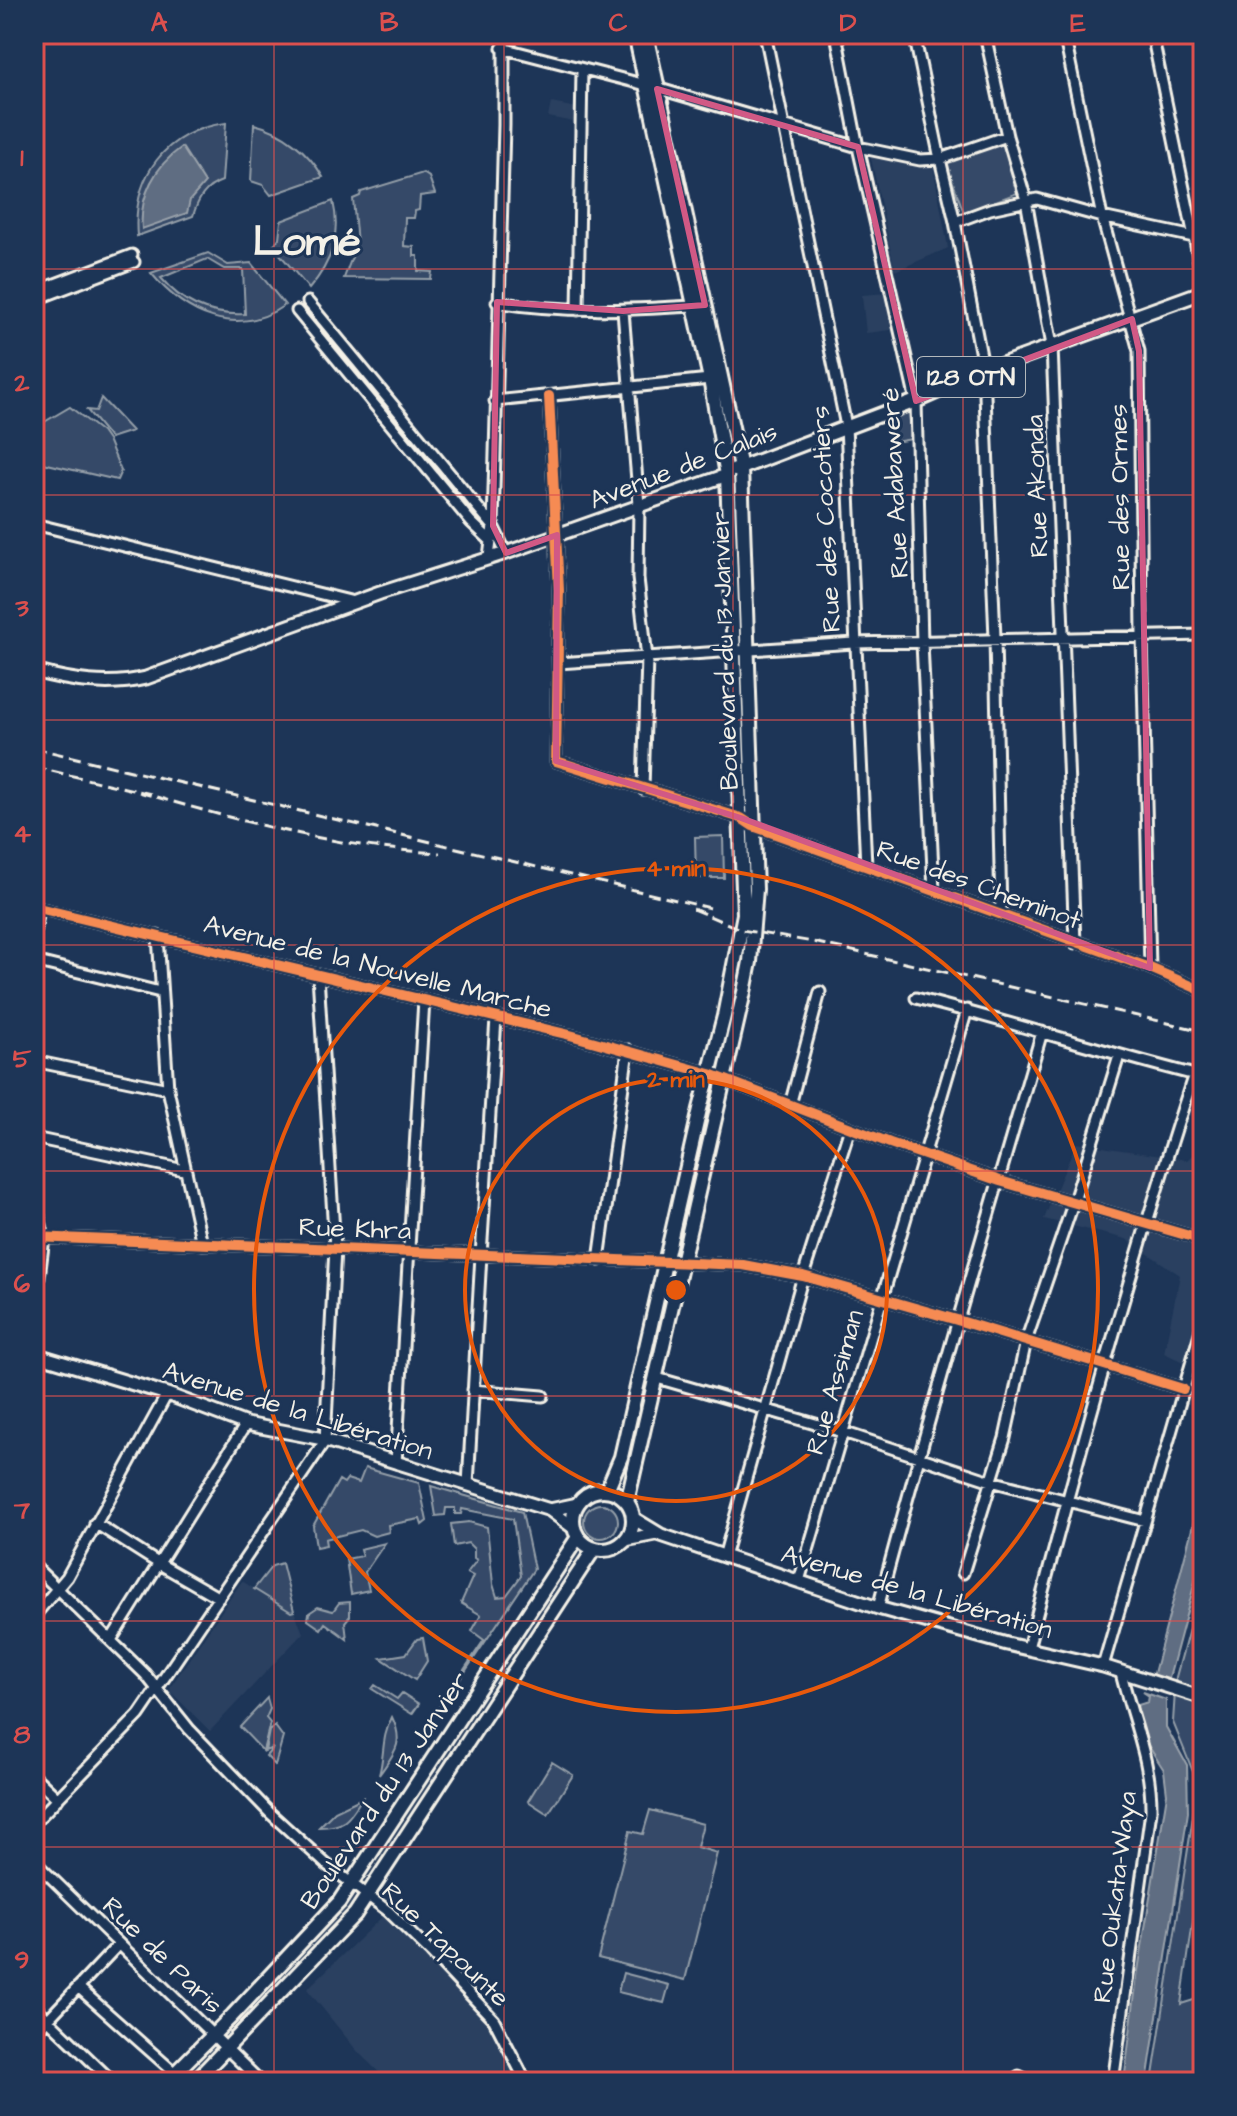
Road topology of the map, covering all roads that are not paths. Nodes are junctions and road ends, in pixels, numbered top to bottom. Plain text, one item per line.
1 (504, 34) edge
2 (635, 34) edge
3 (646, 34) edge
4 (765, 34) edge
5 (836, 34) edge
6 (914, 34) edge
7 (985, 34) edge
8 (1064, 34) edge
9 (1152, 34) edge
10 (1184, 34) edge
11 (1203, 41) edge
12 (502, 48) junction
13 (582, 70) junction
14 (652, 87) junction
15 (784, 127) junction
16 (1007, 136) junction
17 (858, 147) junction
18 (940, 159) junction
19 (1026, 200) junction
20 (1102, 217) junction
21 (955, 222) junction
22 (1198, 237) edge
23 (1203, 280) edge
24 (34, 292) edge
25 (1203, 292) edge
26 (34, 300) edge
27 (308, 302) dead end
28 (497, 302) junction
29 (694, 306) junction
30 (578, 310) junction
31 (297, 311) dead end
32 (623, 311) junction
33 (1132, 319) junction
34 (1052, 346) junction
35 (984, 371) junction
36 (710, 379) junction
37 (631, 388) junction
38 (549, 396) junction
39 (495, 401) junction
40 (916, 401) junction
41 (846, 426) junction
42 (741, 468) junction
43 (727, 475) junction
44 (639, 505) junction
45 (34, 524) edge
46 (493, 526) junction
47 (557, 535) junction
48 (490, 540) junction
49 (506, 553) junction
50 (489, 557) junction
51 (354, 602) junction
52 (1203, 635) edge
53 (1142, 636) junction
54 (995, 638) junction
55 (1063, 638) junction
56 (854, 643) junction
57 (922, 643) junction
58 (741, 651) junction
59 (647, 658) junction
60 (558, 663) junction
61 (34, 671) edge
62 (643, 789) junction
63 (741, 818) junction
64 (753, 826) junction
65 (866, 866) junction
66 (934, 891) junction
67 (37, 908) edge
68 (1001, 914) junction
69 (34, 933) edge
70 (158, 936) junction
71 (1075, 943) junction
72 (34, 961) edge
73 (1150, 968) junction
74 (318, 975) junction
75 (1203, 991) edge
76 (160, 992) junction
77 (820, 992) dead end
78 (916, 998) dead end
79 (424, 1000) junction
80 (967, 1010) junction
81 (496, 1018) junction
82 (1042, 1032) junction
83 (628, 1050) junction
84 (1119, 1056) junction
85 (34, 1061) edge
86 (710, 1074) junction
87 (1198, 1076) edge
88 (725, 1080) junction
89 (168, 1089) junction
90 (790, 1105) junction
91 (850, 1128) junction
92 (34, 1138) edge
93 (926, 1156) junction
94 (184, 1170) junction
95 (1000, 1181) junction
96 (34, 1195) edge
97 (1074, 1201) junction
98 (1144, 1223) junction
99 (39, 1237) edge
100 (1203, 1240) edge
101 (202, 1244) junction
102 (335, 1248) junction
103 (408, 1252) junction
104 (481, 1256) junction
105 (599, 1260) junction
106 (674, 1263) junction
107 (803, 1276) junction
108 (880, 1299) junction
109 (34, 1317) edge
110 (957, 1320) junction
111 (1203, 1323) edge
112 (1026, 1341) junction
113 (34, 1354) edge
114 (1104, 1366) junction
115 (657, 1378) junction
116 (1183, 1389) junction
117 (473, 1390) junction
118 (167, 1394) junction
119 (543, 1396) dead end
120 (765, 1409) junction
121 (246, 1424) junction
122 (843, 1432) junction
123 (325, 1441) junction
124 (918, 1458) junction
125 (396, 1463) junction
126 (991, 1481) junction
127 (468, 1485) junction
128 (607, 1490) junction
129 (1067, 1500) junction
130 (627, 1502) junction
131 (578, 1504) junction
132 (550, 1510) junction
133 (633, 1518) junction
134 (1145, 1521) junction
135 (95, 1523) junction
136 (576, 1532) junction
137 (656, 1534) junction
138 (625, 1540) junction
139 (594, 1549) junction
140 (724, 1557) junction
141 (158, 1563) junction
142 (34, 1566) edge
143 (963, 1573) dead end
144 (799, 1581) junction
145 (58, 1589) junction
146 (219, 1598) junction
147 (878, 1608) junction
148 (34, 1616) edge
149 (111, 1640) junction
150 (1028, 1648) junction
151 (1103, 1666) junction
152 (1121, 1673) junction
153 (483, 1683) junction
154 (158, 1689) junction
155 (499, 1694) junction
156 (1203, 1698) edge
157 (34, 1776) edge
158 (58, 1799) junction
159 (34, 1823) edge
160 (34, 1861) edge
161 (352, 1885) junction
162 (367, 1897) junction
163 (119, 1944) junction
164 (78, 1987) junction
165 (34, 2006) edge
166 (48, 2019) junction
167 (34, 2034) edge
168 (214, 2034) junction
169 (228, 2048) junction
170 (171, 2078) edge
171 (113, 2082) edge
172 (194, 2082) edge
173 (261, 2082) edge
174 (526, 2082) edge
175 (1012, 2082) edge
176 (1032, 2082) edge
177 (1113, 2082) edge

1 - 12 street
2 - 14 highway, Boulevard du 13 Janvier
3 - 14 highway, Boulevard du 13 Janvier
4 - 15 street, Rue des Cocotiers
5 - 17 street, Rue Adabaweré
6 - 18 street
7 - 16 street, Rue Akonda
8 - 20 street, Rue des Ormes
9 - 22 street
10 - 11 highway
12 - 13 street
12 - 28 street
13 - 14 street
13 - 30 street
14 - 15 street
14 - 29 highway, Boulevard du 13 Janvier
14 - 42 highway, Boulevard du 13 Janvier
15 - 17 street
15 - 41 street, Rue des Cocotiers
16 - 18 street
16 - 19 street, Rue Akonda
17 - 18 street
17 - 40 street, Rue Adabaweré
18 - 21 street
19 - 20 street
19 - 21 street
19 - 34 street, Rue Akonda
20 - 22 street
20 - 33 street, Rue des Ormes
21 - 35 street
22 - 23 street
24 - 26 street
25 - 33 highway, Avenue de Calais / 128 OTN
27 - 46 street
28 - 30 street
28 - 39 street
29 - 32 street
29 - 36 highway, Boulevard du 13 Janvier
30 - 32 street
31 - 48 street
32 - 37 street
33 - 34 highway, Avenue de Calais / 128 OTN
33 - 53 street, Rue des Ormes
34 - 35 highway, Avenue de Calais / 128 OTN
34 - 55 street, Rue Akonda
35 - 40 highway, Avenue de Calais / 128 OTN
35 - 54 street
36 - 37 street
36 - 43 highway, Boulevard du 13 Janvier
37 - 38 street
37 - 44 street
38 - 39 street
38 - 47 street
39 - 46 street
40 - 41 highway, Avenue de Calais / 128 OTN
40 - 57 street, Rue Adabaweré
41 - 42 highway, Avenue de Calais / 128 OTN
41 - 56 street, Rue des Cocotiers
42 - 43 highway, Avenue de Calais / 128 OTN
42 - 58 highway, Boulevard du 13 Janvier
43 - 44 main road, Avenue de Calais / 128 OTN
43 - 58 highway, Boulevard du 13 Janvier
44 - 47 main road, Avenue de Calais / 128 OTN
44 - 59 street
45 - 51 street
46 - 48 street
46 - 49 street
47 - 49 main road, Avenue de Calais / 128 OTN
47 - 60 street
48 - 50 street
49 - 50 main road, Avenue de Calais / 128 OTN
50 - 51 main road, Avenue de Calais / 128 OTN
51 - 61 main road, Avenue de Calais
52 - 53 street
53 - 55 street
53 - 73 street, Rue des Ormes
54 - 55 street
54 - 57 street
54 - 68 street
55 - 71 street, Rue Akonda
56 - 57 street
56 - 58 street
56 - 65 street, Rue des Cocotiers
57 - 66 street, Rue Adabaweré
58 - 59 street
58 - 63 highway, Boulevard du 13 Janvier
58 - 64 highway, Boulevard du 13 Janvier
59 - 60 street
59 - 62 street
60 - 62 street, Rue des Cheminot
62 - 63 street, Rue des Cheminot
63 - 64 street, Rue des Cheminot
63 - 86 highway, Boulevard du 13 Janvier
64 - 65 street, Rue des Cheminot
64 - 88 highway, Boulevard du 13 Janvier
65 - 66 street, Rue des Cheminot
66 - 68 street, Rue des Cheminot
67 - 69 street
67 - 70 street, Avenue de la Nouvelle Marche
68 - 71 street, Rue des Cheminot
70 - 74 street, Avenue de la Nouvelle Marche
70 - 76 street
71 - 73 street, Rue des Cheminot
72 - 76 street
73 - 75 street, Rue des Cheminot
74 - 79 street, Avenue de la Nouvelle Marche
74 - 102 street
76 - 89 street
77 - 90 street
78 - 80 street
79 - 81 street, Avenue de la Nouvelle Marche
79 - 103 street
80 - 82 street
80 - 93 street, Rue Assiman
81 - 83 street, Avenue de la Nouvelle Marche
81 - 104 street
82 - 84 street
82 - 95 street
83 - 86 street, Avenue de la Nouvelle Marche
83 - 105 street
84 - 87 street
84 - 97 street
85 - 89 street
86 - 88 street, Avenue de la Nouvelle Marche
86 - 106 highway, Boulevard du 13 Janvier
87 - 98 street
88 - 90 street, Avenue de la Nouvelle Marche
88 - 106 highway, Boulevard du 13 Janvier
89 - 94 street
90 - 91 street, Avenue de la Nouvelle Marche
91 - 93 street, Avenue de la Nouvelle Marche
91 - 107 street
92 - 94 street
93 - 95 street, Avenue de la Nouvelle Marche
93 - 108 street, Rue Assiman
94 - 101 street
95 - 97 street, Avenue de la Nouvelle Marche
95 - 110 street
96 - 99 street
97 - 98 street, Avenue de la Nouvelle Marche
97 - 112 street
98 - 100 street, Avenue de la Nouvelle Marche
98 - 114 street
99 - 101 street, Rue Khra
99 - 109 street
101 - 102 street, Rue Khra
102 - 103 street, Rue Khra
102 - 123 street
103 - 104 street, Rue Khra
103 - 125 street
104 - 105 street, Rue Khra
104 - 117 street
105 - 106 street, Rue Khra
106 - 107 street, Rue Khra
106 - 115 highway, Boulevard du 13 Janvier
106 - 128 highway, Boulevard du 13 Janvier
107 - 108 street, Rue Khra
107 - 120 street
108 - 110 street, Rue Khra
108 - 122 street, Rue Assiman
110 - 112 street, Rue Khra
110 - 124 street
111 - 116 street
112 - 114 street, Rue Khra
112 - 126 street
113 - 118 main road, Avenue de la Libération
114 - 116 street, Rue Khra
114 - 129 street
115 - 120 street
115 - 130 highway, Boulevard du 13 Janvier
116 - 134 street
117 - 119 street
117 - 127 street
118 - 121 main road, Avenue de la Libération
118 - 135 street
120 - 122 street
120 - 140 street
121 - 123 main road, Avenue de la Libération
121 - 141 street
122 - 124 street
122 - 144 street, Rue Assiman
123 - 125 main road, Avenue de la Libération
123 - 146 street
124 - 126 street
124 - 147 street
125 - 127 main road, Avenue de la Libération
126 - 129 street
126 - 143 street
127 - 132 main road, Avenue de la Libération
128 - 130 highway
128 - 131 highway
129 - 134 street
129 - 150 street
130 - 133 highway
131 - 132 main road
131 - 136 highway
132 - 136 main road
133 - 137 main road
133 - 138 highway
134 - 151 street
135 - 141 street
135 - 145 street
136 - 139 highway
136 - 153 highway, Boulevard du 13 Janvier
137 - 138 main road
137 - 140 main road, Avenue de la Libération
138 - 139 highway
139 - 155 highway, Boulevard du 13 Janvier
140 - 144 main road, Avenue de la Libération
141 - 146 street
141 - 149 street
142 - 145 street, Rue Tapounte
144 - 147 main road, Avenue de la Libération
145 - 148 street
145 - 149 street, Rue Tapounte
146 - 154 street
147 - 150 main road, Avenue de la Libération
149 - 154 street, Rue Tapounte
150 - 151 main road, Avenue de la Libération
151 - 152 main road, Avenue de la Libération
152 - 156 main road, Avenue de la Libération
152 - 177 street, Rue Oukata-Waya
153 - 155 highway
153 - 161 highway, Boulevard du 13 Janvier
154 - 158 street
154 - 161 street, Rue Tapounte
155 - 162 highway, Boulevard du 13 Janvier
157 - 158 street
158 - 159 street
160 - 163 street, Rue de Paris
161 - 162 street, Rue Tapounte
161 - 168 highway, Boulevard du 13 Janvier
162 - 169 highway, Boulevard du 13 Janvier
162 - 174 street, Rue Tapounte
163 - 164 street
163 - 168 street, Rue de Paris
164 - 166 street
164 - 170 street
165 - 166 street
166 - 167 street
166 - 171 street
168 - 169 street, Rue de Paris
168 - 170 highway, Boulevard du 13 Janvier
169 - 172 highway, Boulevard du 13 Janvier
169 - 173 street, Rue de Paris
175 - 176 street

